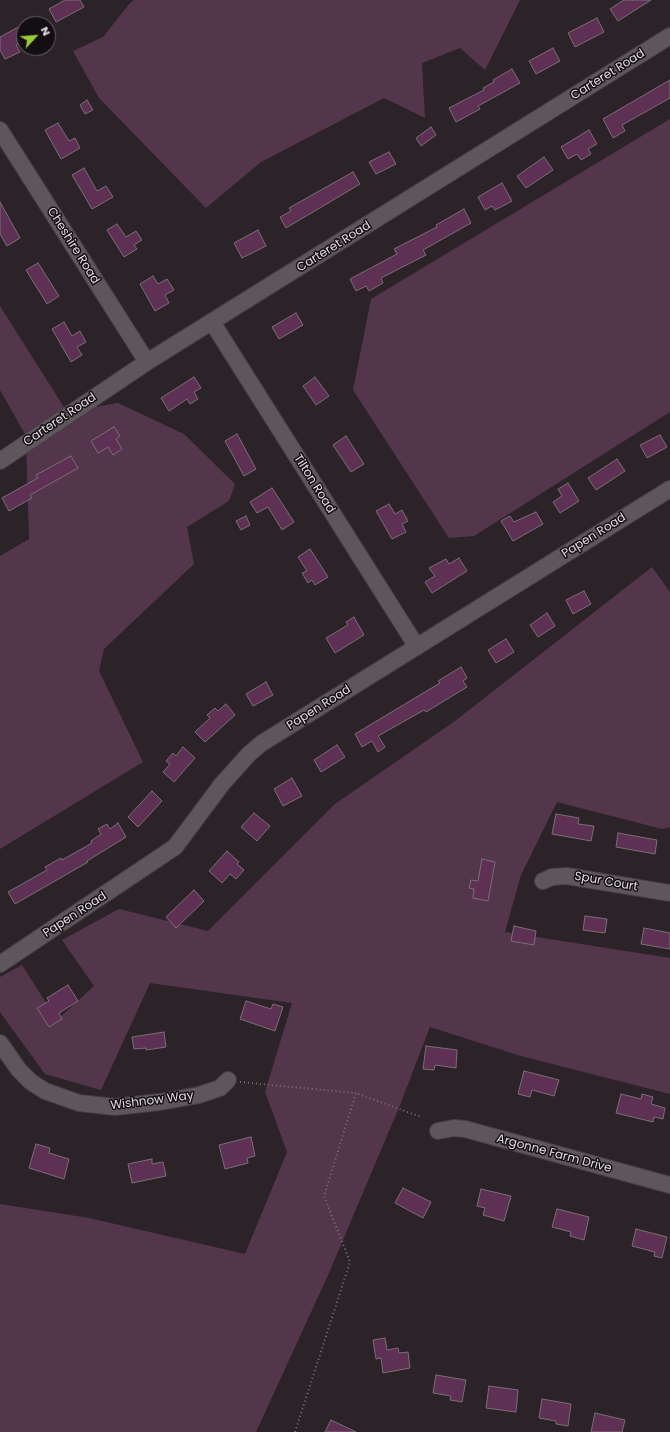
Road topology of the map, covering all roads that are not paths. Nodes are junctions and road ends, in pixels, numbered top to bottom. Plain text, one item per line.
1 (670, 36) edge
2 (0, 130) edge
3 (212, 322) junction
4 (147, 362) junction
5 (0, 461) edge
6 (670, 489) edge
7 (417, 646) junction
8 (543, 881) dead end
9 (670, 893) edge
10 (0, 964) edge
11 (0, 1043) edge
12 (228, 1080) road end
13 (438, 1131) dead end
14 (670, 1185) edge

1 - 3 street, Carteret Road
2 - 4 street, Cheshire Road
3 - 4 street, Carteret Road
3 - 7 street, Tilton Road
4 - 5 street, Carteret Road
6 - 7 street, Papen Road
7 - 10 street, Papen Road
8 - 9 street, Spur Court
11 - 12 street, Wishnow Way
13 - 14 street, Argonne Farm Drive

